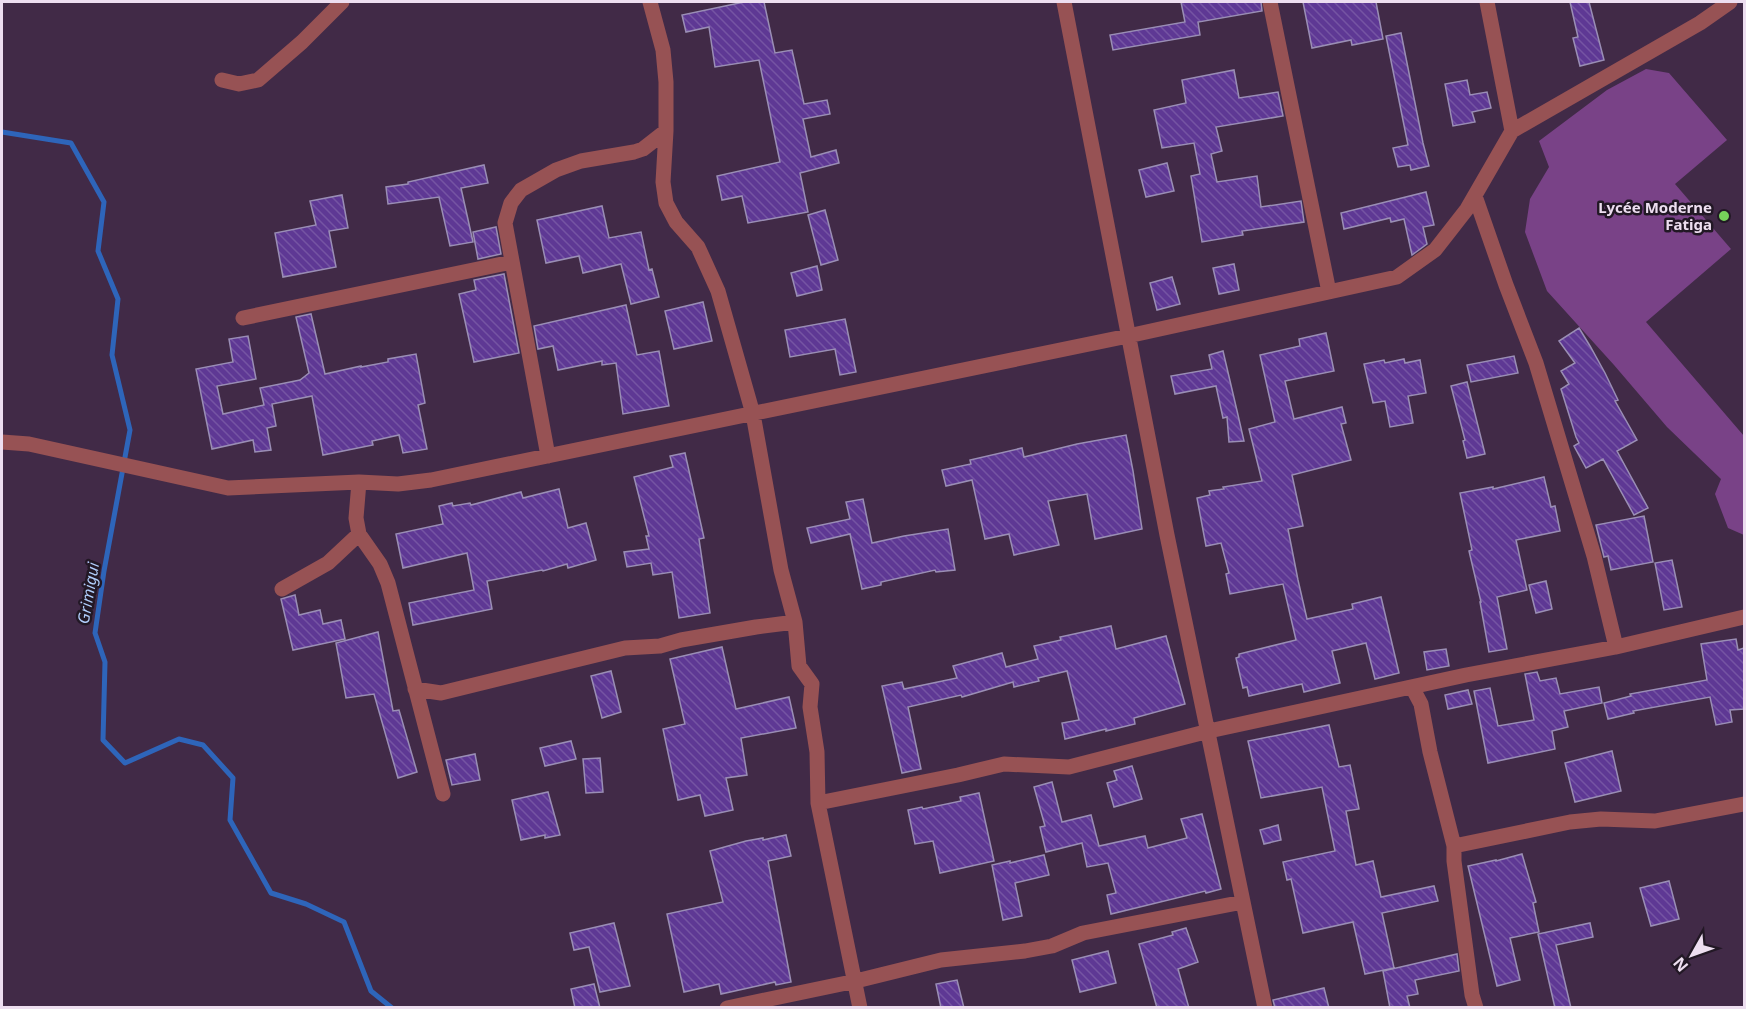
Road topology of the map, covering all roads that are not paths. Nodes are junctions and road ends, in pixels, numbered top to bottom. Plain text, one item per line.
1 (342, 2) edge
2 (650, 2) edge
3 (1064, 2) edge
4 (1270, 2) edge
5 (1487, 2) edge
6 (1730, 2) edge
7 (222, 81) dead end
8 (666, 131) junction
9 (1512, 131) junction
10 (1475, 196) junction
11 (512, 262) junction
12 (1329, 292) junction
13 (243, 318) dead end
14 (1128, 336) junction
15 (753, 414) junction
16 (2, 442) edge
17 (548, 456) junction
18 (359, 482) junction
19 (359, 534) junction
20 (282, 589) dead end
21 (1744, 616) edge
22 (795, 622) junction
23 (1616, 647) junction
24 (1412, 687) junction
25 (415, 689) junction
26 (1209, 731) junction
27 (443, 794) dead end
28 (818, 803) junction
29 (1744, 804) edge
30 (1454, 846) junction
31 (1244, 902) junction
32 (856, 981) junction
33 (727, 1008) edge
34 (861, 1008) edge
35 (1265, 1008) edge
36 (1476, 1008) edge

1 - 7 street
2 - 8 street
3 - 14 street
4 - 12 street
5 - 9 street
6 - 9 street
8 - 11 street
8 - 15 street
9 - 10 street
10 - 12 street
10 - 23 street
11 - 13 street
11 - 17 street
12 - 14 street
14 - 15 street
14 - 26 street
15 - 17 street
15 - 22 street
16 - 18 street
17 - 18 street
18 - 19 street
19 - 20 street
19 - 25 street
21 - 23 street
22 - 25 street
22 - 28 street
23 - 24 street
24 - 26 street
24 - 30 street
25 - 27 street
26 - 28 street
26 - 31 street
28 - 32 street
29 - 30 street
30 - 36 street
31 - 32 street
31 - 35 street
32 - 33 street
32 - 34 street

